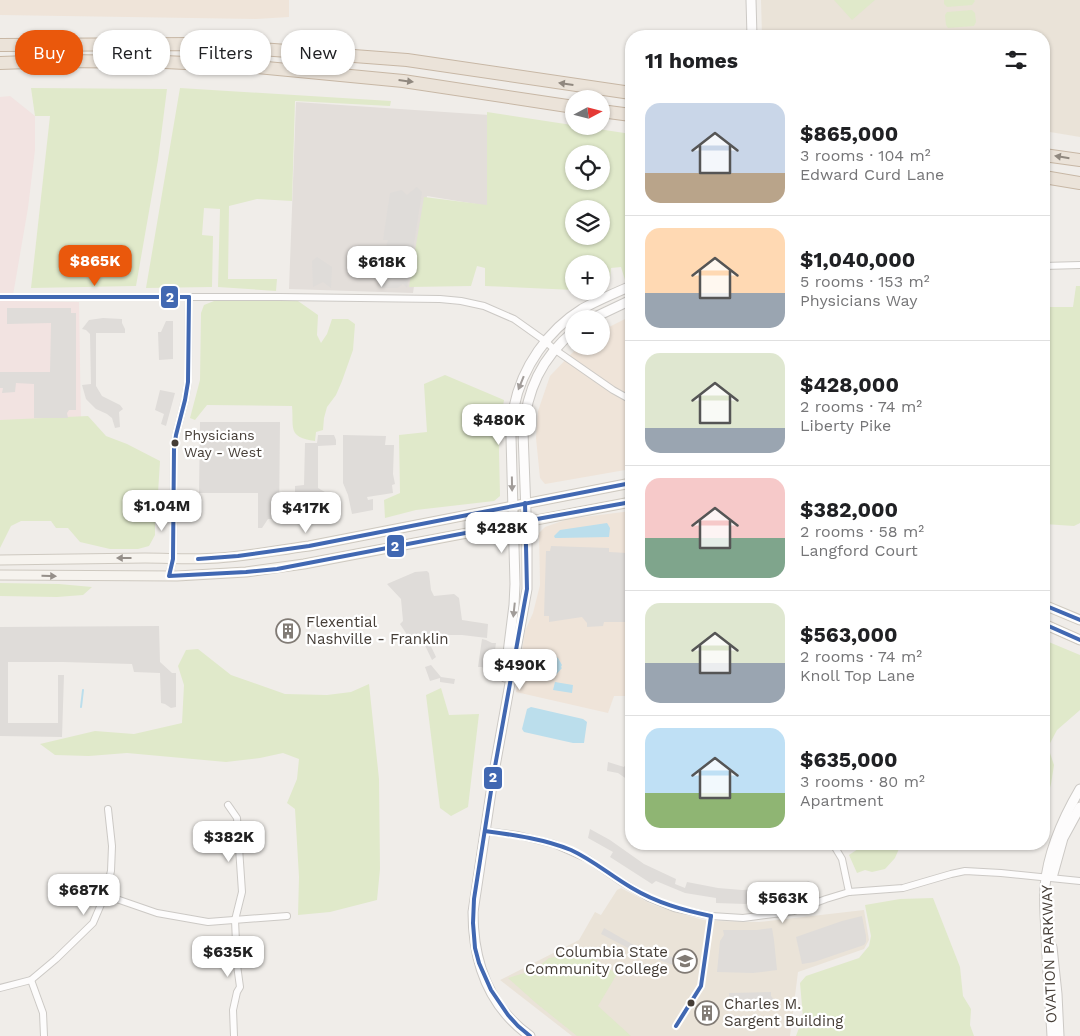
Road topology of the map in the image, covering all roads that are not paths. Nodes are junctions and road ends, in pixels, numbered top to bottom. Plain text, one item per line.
1 (751, 0) edge
2 (752, 30) edge
3 (0, 43) edge
4 (83, 61) edge
5 (0, 62) edge
6 (15, 62) edge
7 (15, 70) edge
8 (0, 71) edge
9 (625, 92) edge
10 (565, 106) edge
11 (610, 112) edge
12 (625, 114) edge
13 (1050, 155) edge
14 (1080, 160) edge
15 (1050, 179) edge
16 (1080, 183) edge
17 (1050, 266) edge
18 (1080, 266) edge
19 (625, 289) edge
20 (0, 297) edge
21 (189, 297) junction
22 (625, 302) edge
23 (609, 310) edge
24 (565, 339) edge
25 (545, 341) junction
26 (554, 349) junction
27 (625, 397) edge
28 (625, 484) edge
29 (525, 503) junction
30 (625, 503) edge
31 (512, 506) junction
32 (526, 521) junction
33 (513, 524) junction
34 (173, 559) junction
35 (0, 560) edge
36 (0, 576) edge
37 (173, 576) junction
38 (1050, 608) edge
39 (1080, 620) edge
40 (1050, 627) edge
41 (1080, 640) edge
42 (494, 772) junction
43 (1080, 789) edge
44 (228, 805) dead end
45 (1080, 807) edge
46 (108, 809) dead end
47 (484, 831) junction
48 (837, 850) edge
49 (1049, 878) junction
50 (1080, 881) edge
51 (849, 892) junction
52 (105, 895) junction
53 (287, 916) dead end
54 (236, 920) junction
55 (31, 980) junction
56 (0, 988) edge
57 (44, 1036) edge
58 (234, 1036) edge
59 (530, 1036) edge
60 (1052, 1036) edge
61 (1059, 1036) edge

1 - 2 street
9 -> 3 highway
4 -> 10 highway
5 - 6 highway
7 - 8 highway
11 - 12 highway
14 -> 13 highway
15 - 16 highway
17 - 18 street
19 - 25 street
20 - 21 street
21 - 25 street
21 - 34 street
22 - 23 street
24 - 26 street
25 - 26 street
25 -> 31 street
26 - 27 street
26 - 29 street
28 - 29 main road
29 - 31 main road
29 - 32 street
30 - 32 main road
31 - 33 street
31 - 34 main road
32 - 33 main road
32 - 42 street
33 - 37 main road
33 -> 42 street
34 -> 35 main road
34 - 37 street
36 -> 37 main road
38 - 39 main road
40 - 41 main road
42 - 47 street
43 - 49 street, OVATION PARKWAY
44 - 54 street
45 - 49 street, OVATION PARKWAY
46 - 52 street
47 - 51 street
47 - 59 street
48 - 51 street
49 - 50 street
49 - 51 street
49 - 60 street, OVATION PARKWAY
49 - 61 street, OVATION PARKWAY
52 - 54 street
52 - 55 street
53 - 54 street
54 - 58 street
55 - 56 street
55 - 57 street

